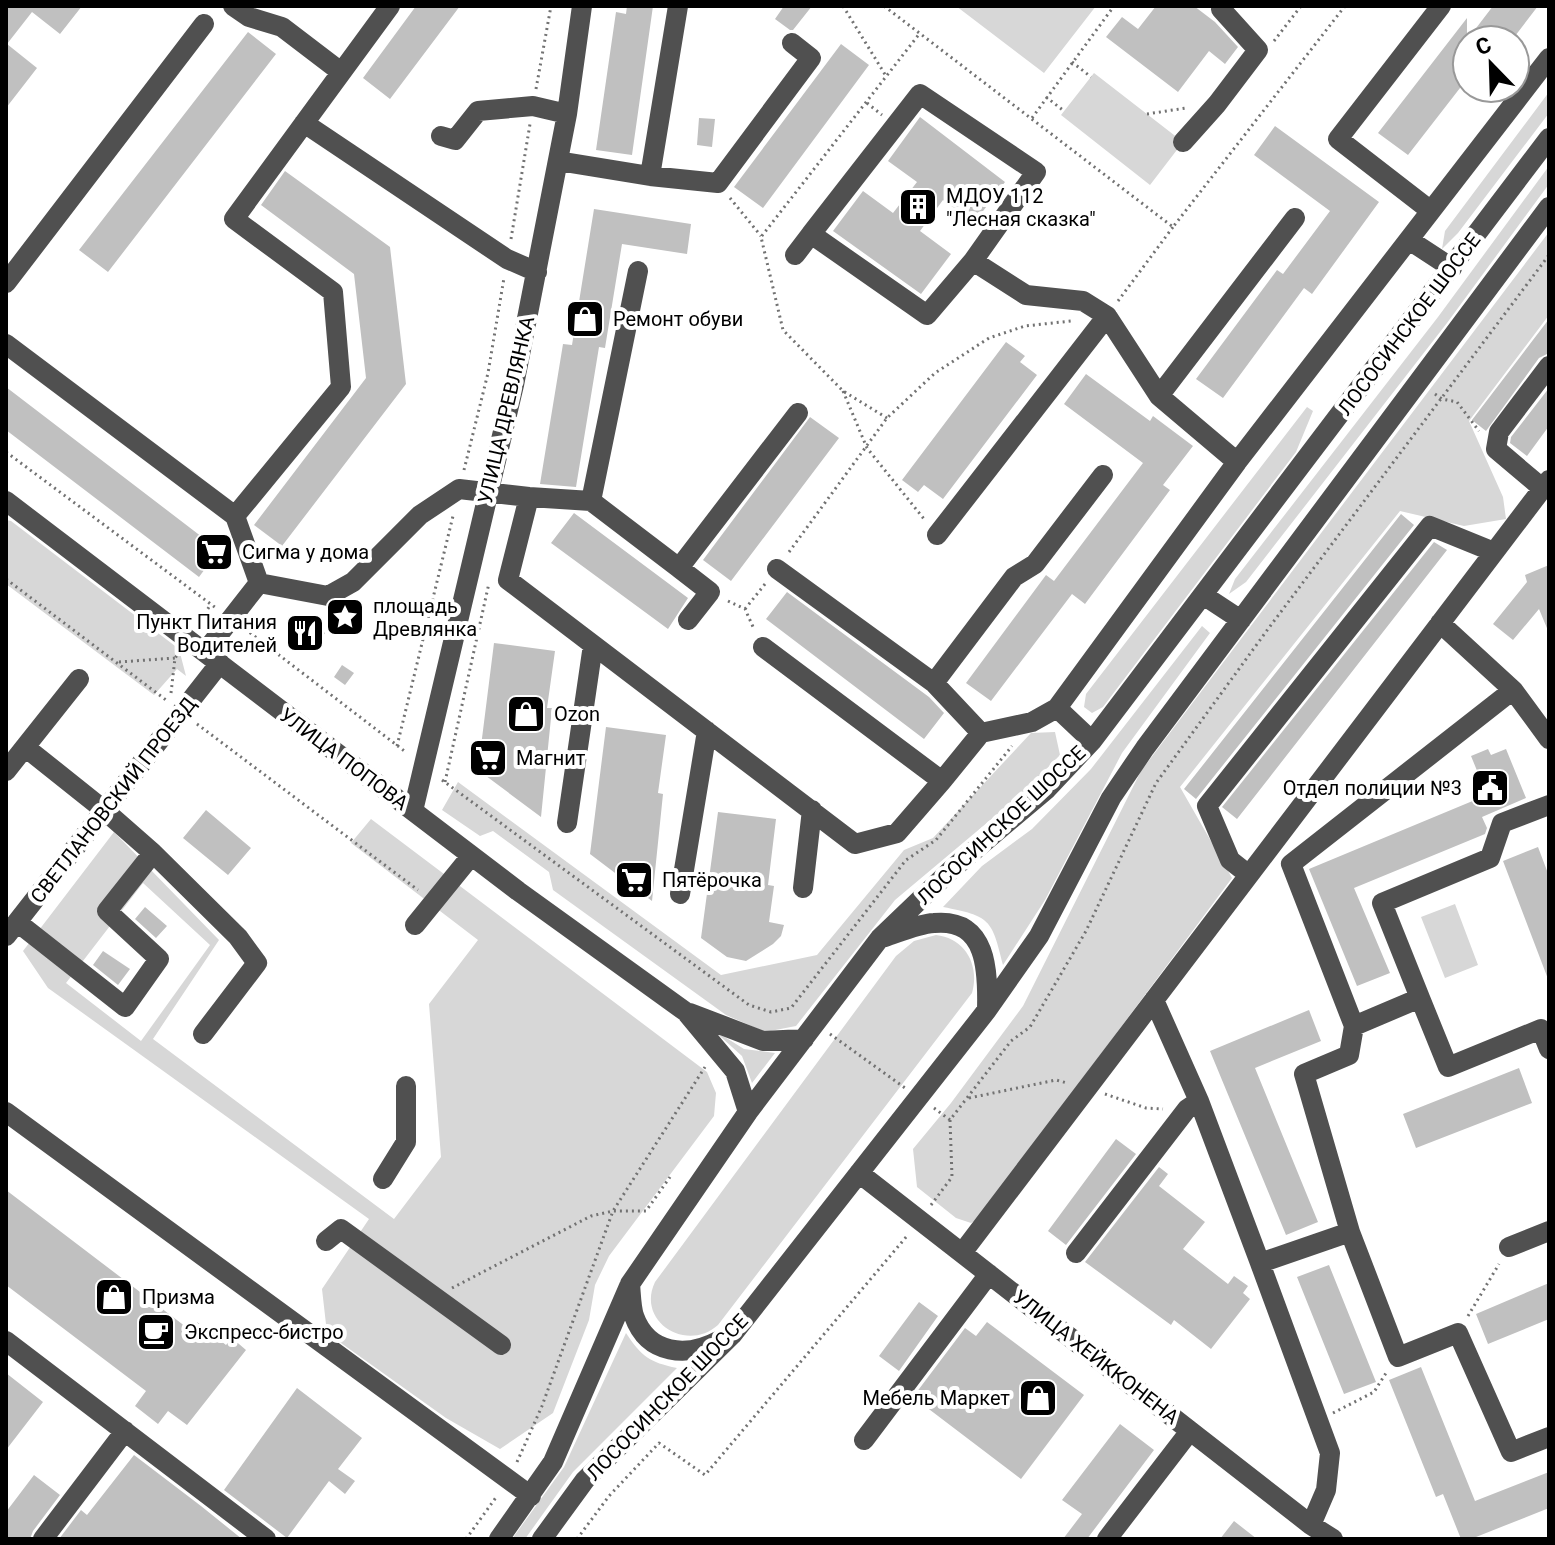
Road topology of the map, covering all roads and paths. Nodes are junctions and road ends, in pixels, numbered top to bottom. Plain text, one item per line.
1 (233, 6) edge
2 (390, 6) edge
3 (551, 6) edge
4 (582, 6) edge
5 (678, 6) edge
6 (843, 6) edge
7 (884, 6) edge
8 (1114, 6) edge
9 (1223, 6) edge
10 (1301, 6) edge
11 (1345, 6) edge
12 (1441, 6) edge
13 (204, 24) dead end
14 (792, 43) dead end
15 (1258, 50) junction
16 (1549, 58) edge
17 (1072, 62) junction
18 (341, 72) junction
19 (886, 76) dead end
20 (1091, 77) dead end
21 (1046, 97) junction
22 (1217, 104) junction
23 (533, 106) junction
24 (1064, 111) dead end
25 (567, 114) junction
26 (1147, 114) dead end
27 (1032, 118) junction
28 (304, 123) junction
29 (441, 136) dead end
30 (1549, 138) edge
31 (1183, 142) dead end
32 (558, 161) junction
33 (650, 176) junction
34 (718, 183) junction
35 (1549, 207) edge
36 (1431, 211) junction
37 (1295, 218) dead end
38 (1173, 227) junction
39 (811, 234) junction
40 (761, 237) dead end
41 (1409, 240) junction
42 (795, 255) dead end
43 (1549, 255) edge
44 (507, 259) junction
45 (973, 261) junction
46 (1452, 268) junction
47 (638, 271) dead end
48 (537, 272) junction
49 (6, 283) edge
50 (1107, 316) junction
51 (6, 344) edge
52 (1549, 366) edge
53 (1420, 381) junction
54 (843, 391) dead end
55 (1159, 396) junction
56 (1442, 399) junction
57 (798, 413) dead end
58 (1485, 439) dead end
59 (867, 448) junction
60 (6, 452) edge
61 (1237, 462) junction
62 (1103, 475) dead end
63 (1547, 485) edge
64 (487, 493) junction
65 (529, 497) junction
66 (6, 501) edge
67 (591, 501) junction
68 (235, 516) junction
69 (937, 535) joint
70 (1494, 552) junction
71 (679, 568) junction
72 (492, 569) dead end
73 (777, 569) junction
74 (6, 579) edge
75 (259, 583) junction
76 (710, 592) junction
77 (1203, 595) junction
78 (745, 609) junction
79 (231, 619) junction
80 (688, 620) dead end
81 (1241, 620) junction
82 (1440, 623) junction
83 (593, 645) junction
84 (763, 647) joint
85 (213, 657) junction
86 (175, 658) dead end
87 (116, 662) junction
88 (79, 679) dead end
89 (934, 683) junction
90 (1513, 690) junction
91 (1057, 708) junction
92 (182, 712) junction
93 (1032, 722) junction
94 (707, 731) junction
95 (981, 733) junction
96 (1549, 739) edge
97 (1092, 741) junction
98 (397, 746) dead end
99 (25, 747) junction
100 (6, 771) edge
101 (942, 781) junction
102 (1549, 805) edge
103 (104, 810) junction
104 (812, 810) junction
105 (413, 811) junction
106 (567, 823) dead end
107 (1280, 834) junction
108 (153, 853) junction
109 (471, 856) junction
110 (1291, 864) junction
111 (1249, 875) junction
112 (803, 888) dead end
113 (680, 894) dead end
114 (434, 902) junction
115 (415, 925) dead end
116 (12, 929) edge
117 (880, 938) junction
118 (1420, 998) junction
119 (1154, 1000) junction
120 (987, 1010) junction
121 (686, 1012) junction
122 (1354, 1026) junction
123 (810, 1031) junction
124 (203, 1034) dead end
125 (1549, 1049) edge
126 (701, 1073) dead end
127 (406, 1086) dead end
128 (920, 1098) junction
129 (1199, 1101) junction
130 (6, 1112) edge
131 (748, 1112) junction
132 (950, 1120) junction
133 (859, 1173) junction
134 (670, 1177) dead end
135 (383, 1179) dead end
136 (613, 1211) junction
137 (920, 1220) junction
138 (1549, 1231) edge
139 (1350, 1232) junction
140 (326, 1241) dead end
141 (1509, 1247) joint
142 (962, 1253) junction
143 (1076, 1253) dead end
144 (1260, 1263) junction
145 (989, 1274) junction
146 (630, 1284) junction
147 (434, 1297) junction
148 (1458, 1333) junction
149 (732, 1335) junction
150 (6, 1341) edge
151 (501, 1345) dead end
152 (1398, 1357) junction
153 (1319, 1420) junction
154 (125, 1431) junction
155 (1190, 1431) junction
156 (1549, 1437) edge
157 (864, 1440) dead end
158 (508, 1480) junction
159 (531, 1496) junction
160 (1320, 1534) edge
161 (43, 1539) edge
162 (266, 1539) edge
163 (466, 1539) edge
164 (499, 1539) edge
165 (542, 1539) edge
166 (577, 1539) edge
167 (1107, 1539) edge

1 - 18 street
2 - 18 street
3 - 23 path
4 - 25 street, УЛИЦА ДРЕВЛЯНКА
5 - 33 street
6 - 19 path
7 - 27 path
8 - 17 path
9 - 15 street
10 - 15 path
11 - 38 path
12 - 36 street
13 - 49 street
14 - 34 street
15 - 22 street
16 - 36 street
17 - 20 path
17 - 21 path
18 - 28 street
21 - 24 path
21 - 27 path
22 - 26 path
22 - 31 street
23 - 25 street
23 - 29 street
23 - 44 path
25 - 32 street, УЛИЦА ДРЕВЛЯНКА
27 - 38 path
28 - 44 street
28 - 68 street
30 - 46 street, ЛОСОСИНСКОЕ ШОССЕ
32 - 33 street
32 - 48 street, УЛИЦА ДРЕВЛЯНКА
33 - 34 street
34 - 40 path
35 - 53 street, ЛОСОСИНСКОЕ ШОССЕ
36 - 41 street
37 - 55 street
38 - 50 path
39 - 42 street
39 - 45 street
39 - 45 street
41 - 46 street
41 - 61 street
43 - 56 path
44 - 48 street
45 - 50 street
46 - 77 street, ЛОСОСИНСКОЕ ШОССЕ
47 - 67 street
48 - 64 street, УЛИЦА ДРЕВЛЯНКА
50 - 55 street
50 - 59 path
50 - 69 street
51 - 68 street
52 - 63 street
53 - 56 path
53 - 81 street, ЛОСОСИНСКОЕ ШОССЕ
54 - 59 path
55 - 61 street
56 - 58 path
56 - 132 path
57 - 71 street
59 - 69 path
59 - 73 path
60 - 79 path
61 - 91 street
62 - 89 street
63 - 70 street
64 - 65 street
64 - 75 street
64 - 105 street, УЛИЦА ДРЕВЛЯНКА
65 - 67 street
65 - 83 street
66 - 85 street, УЛИЦА ПОПОВА
67 - 71 street
68 - 75 street
70 - 82 street
70 - 111 street
71 - 76 street
72 - 93 path
73 - 78 path
73 - 89 street
74 - 87 path
75 - 79 street, СВЕТЛАНОВСКИЙ ПРОЕЗД
76 - 78 path
76 - 80 street
77 - 81 street
77 - 97 street, ЛОСОСИНСКОЕ ШОССЕ
78 - 84 path
79 - 85 street, СВЕТЛАНОВСКИЙ ПРОЕЗД
79 - 98 path
81 - 120 street, ЛОСОСИНСКОЕ ШОССЕ
82 - 90 street
82 - 107 street
83 - 94 street
83 - 106 street
84 - 101 street
85 - 92 street, СВЕТЛАНОВСКИЙ ПРОЕЗД
85 - 105 street, УЛИЦА ПОПОВА
86 - 87 path
87 - 92 path
88 - 99 street
89 - 95 street
90 - 96 street
90 - 110 street
91 - 93 street
91 - 97 street
92 - 103 street, СВЕТЛАНОВСКИЙ ПРОЕЗД
92 - 114 path
93 - 95 street
94 - 104 street
94 - 113 street
95 - 101 street
97 - 117 street, ЛОСОСИНСКОЕ ШОССЕ
99 - 100 street
99 - 103 street
101 - 104 street
102 - 118 street
103 - 108 street
103 - 116 street, СВЕТЛАНОВСКИЙ ПРОЕЗД
104 - 112 street
105 - 109 street, УЛИЦА ПОПОВА
107 - 110 street
107 - 111 street
108 - 116 street
108 - 124 street
109 - 114 street
109 - 121 street, УЛИЦА ПОПОВА
110 - 122 street
111 - 119 street
114 - 115 street
117 - 120 street
117 - 123 street, ЛОСОСИНСКОЕ ШОССЕ
118 - 122 street
118 - 125 street
119 - 129 street
119 - 142 street
120 - 128 street, ЛОСОСИНСКОЕ ШОССЕ
121 - 123 street, УЛИЦА ПОПОВА
121 - 131 street, УЛИЦА ПОПОВА
122 - 139 street
123 - 128 path
123 - 131 street, ЛОСОСИНСКОЕ ШОССЕ
126 - 136 path
127 - 135 street
128 - 132 path
128 - 133 street, ЛОСОСИНСКОЕ ШОССЕ
129 - 143 street
129 - 144 street
130 - 158 street
131 - 146 street, ЛОСОСИНСКОЕ ШОССЕ
132 - 137 path
133 - 137 street, УЛИЦА ХЕЙККОНЕНА
133 - 149 street, ЛОСОСИНСКОЕ ШОССЕ
134 - 136 path
136 - 147 path
136 - 158 path
137 - 142 street, УЛИЦА ХЕЙККОНЕНА
137 - 166 path
138 - 141 street
139 - 144 street
139 - 152 street
140 - 147 street
141 - 148 path
142 - 145 street, УЛИЦА ХЕЙККОНЕНА
144 - 153 street
145 - 155 street, УЛИЦА ХЕЙККОНЕНА
145 - 157 street
146 - 149 street
146 - 159 street, ЛОСОСИНСКОЕ ШОССЕ
147 - 151 street
148 - 152 street
148 - 156 street
149 - 165 street, ЛОСОСИНСКОЕ ШОССЕ
150 - 154 street
152 - 153 path
153 - 160 street
154 - 161 street
154 - 162 street
155 - 160 street, УЛИЦА ХЕЙККОНЕНА
155 - 167 street
158 - 159 street
158 - 163 path
159 - 164 street, ЛОСОСИНСКОЕ ШОССЕ

